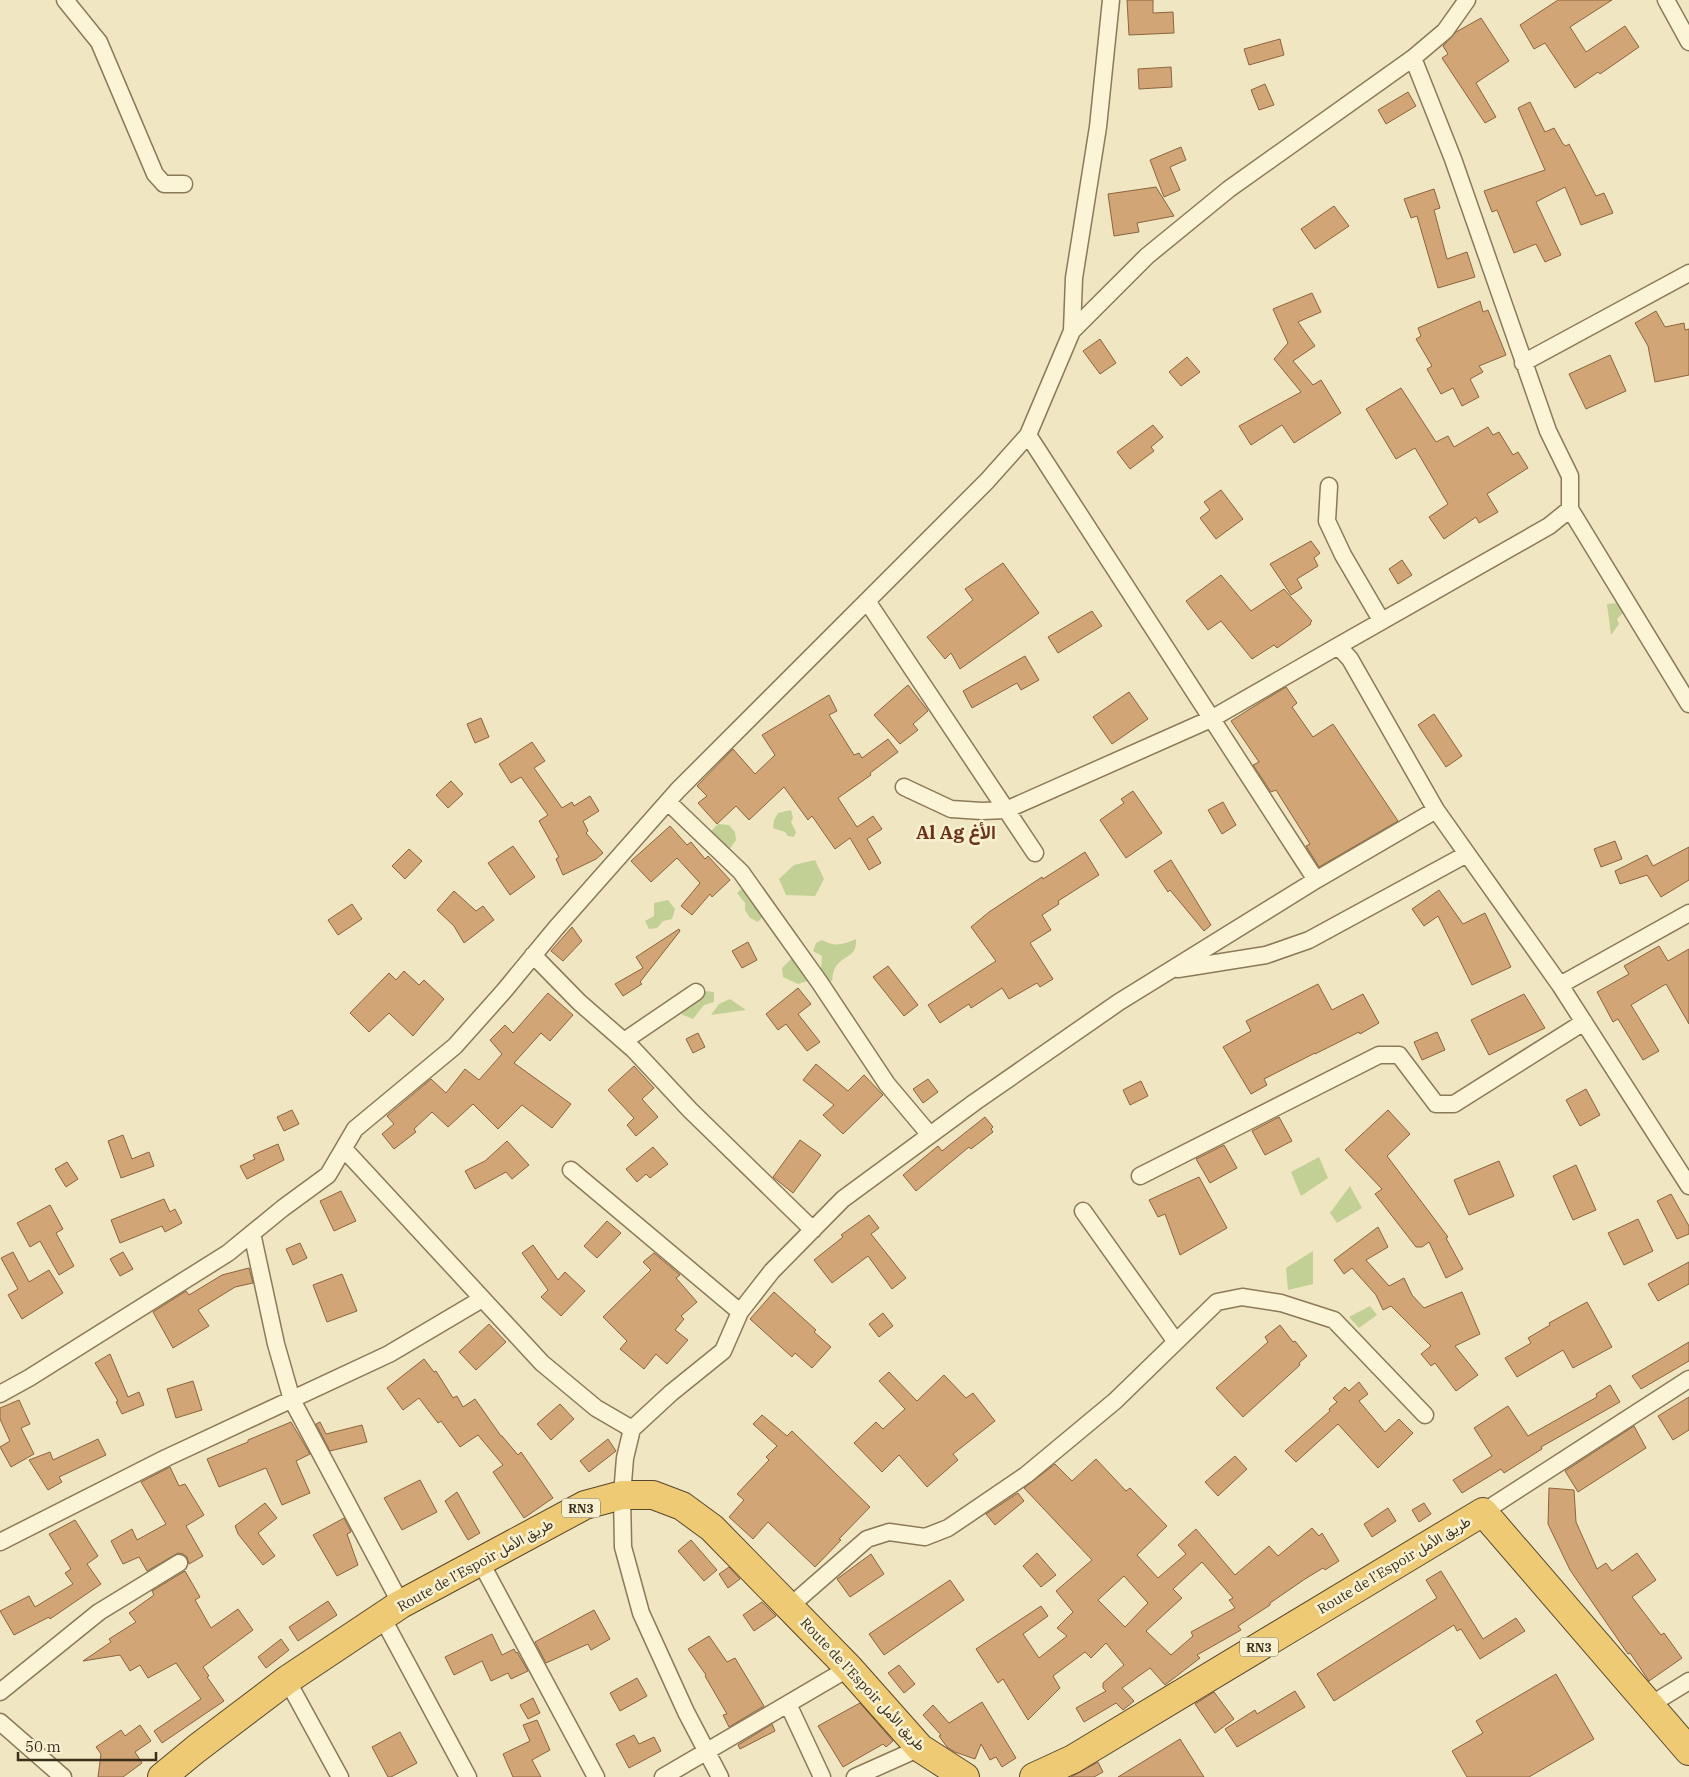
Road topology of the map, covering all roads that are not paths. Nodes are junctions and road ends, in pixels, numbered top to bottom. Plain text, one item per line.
1 (65, 0) edge
2 (1111, 0) edge
3 (1666, 0) edge
4 (1466, 1) edge
5 (1689, 42) edge
6 (1414, 58) junction
7 (184, 184) dead end
8 (1689, 273) edge
9 (1072, 331) junction
10 (1524, 363) junction
11 (1028, 435) junction
12 (1329, 486) dead end
13 (1570, 509) junction
14 (868, 601) junction
15 (1381, 620) junction
16 (1338, 646) junction
17 (1689, 704) edge
18 (1211, 719) junction
19 (904, 787) dead end
20 (668, 802) junction
21 (1006, 810) junction
22 (1436, 810) junction
23 (1035, 853) dead end
24 (1467, 854) junction
25 (1316, 880) junction
26 (1689, 913) edge
27 (533, 955) junction
28 (1170, 970) junction
29 (1560, 985) junction
30 (696, 992) dead end
31 (1584, 1022) junction
32 (624, 1041) junction
33 (930, 1135) junction
34 (344, 1149) junction
35 (571, 1170) dead end
36 (1140, 1176) dead end
37 (1689, 1186) edge
38 (1082, 1211) dead end
39 (813, 1230) junction
40 (252, 1233) junction
41 (482, 1298) junction
42 (740, 1312) junction
43 (1176, 1342) junction
44 (1689, 1379) edge
45 (0, 1394) edge
46 (292, 1400) junction
47 (1425, 1415) dead end
48 (632, 1429) junction
49 (622, 1495) junction
50 (1483, 1512) junction
51 (0, 1542) edge
52 (480, 1561) junction
53 (179, 1563) dead end
54 (790, 1607) junction
55 (392, 1611) junction
56 (849, 1668) junction
57 (287, 1680) junction
58 (1689, 1680) edge
59 (0, 1692) edge
60 (788, 1704) junction
61 (1650, 1705) junction
62 (0, 1722) edge
63 (920, 1748) junction
64 (707, 1750) junction
65 (1689, 1750) edge
66 (63, 1777) edge
67 (162, 1777) edge
68 (340, 1777) edge
69 (468, 1777) edge
70 (596, 1777) edge
71 (663, 1777) edge
72 (720, 1777) edge
73 (822, 1777) edge
74 (855, 1777) edge
75 (965, 1777) edge
76 (1034, 1777) edge

1 - 7 street
2 - 9 street
3 - 5 street
4 - 6 street
6 - 9 street
6 - 10 street
8 - 10 street
9 - 11 street
10 - 13 street
11 - 14 street
11 - 18 street
12 - 15 street
13 - 15 street
13 - 17 street
14 - 20 street
14 - 21 street
15 - 16 street
16 - 18 street
16 - 22 street
18 - 21 street
18 - 25 street
19 - 21 street
20 - 27 street
20 - 33 street
21 - 23 street
22 - 24 street
22 - 25 street
24 - 28 street
24 - 29 street
25 - 28 street
26 - 29 street
27 - 32 street
27 - 34 street
28 - 33 street
29 - 31 street
30 - 32 street
31 - 36 street
31 - 37 street
32 - 39 street
33 - 39 street
34 - 40 street
34 - 41 street
35 - 42 street
38 - 43 street
39 - 42 street
40 - 45 street
40 - 46 street
41 - 46 street
41 - 48 street
42 - 48 street
43 - 47 street
43 - 54 street
44 - 50 street
46 - 51 street
46 - 55 street
48 - 49 street
49 - 52 highway, Route de l’Espoir طريق الأمل / RN3
49 - 54 highway, Route de l’Espoir طريق الأمل / RN3
49 - 64 street
50 - 61 highway, Route de l’Espoir طريق الأمل
50 - 76 highway, Route de l’Espoir طريق الأمل / RN3
52 - 55 highway, Route de l’Espoir طريق الأمل / RN3
52 - 70 street
53 - 59 street
54 - 56 highway, Route de l’Espoir طريق الأمل / RN3
55 - 57 highway, Route de l’Espoir طريق الأمل / RN3
55 - 69 street
56 - 60 street
56 - 63 highway, Route de l’Espoir طريق الأمل / RN3
57 - 67 highway, Route de l’Espoir طريق الأمل / RN3
57 - 68 street
58 - 61 street
60 - 64 street
60 - 73 street
61 - 65 highway, Route de l’Espoir طريق الأمل
62 - 66 street
63 - 74 street
63 - 75 highway, Route de l’Espoir طريق الأمل / RN3
64 - 71 street
64 - 72 street

